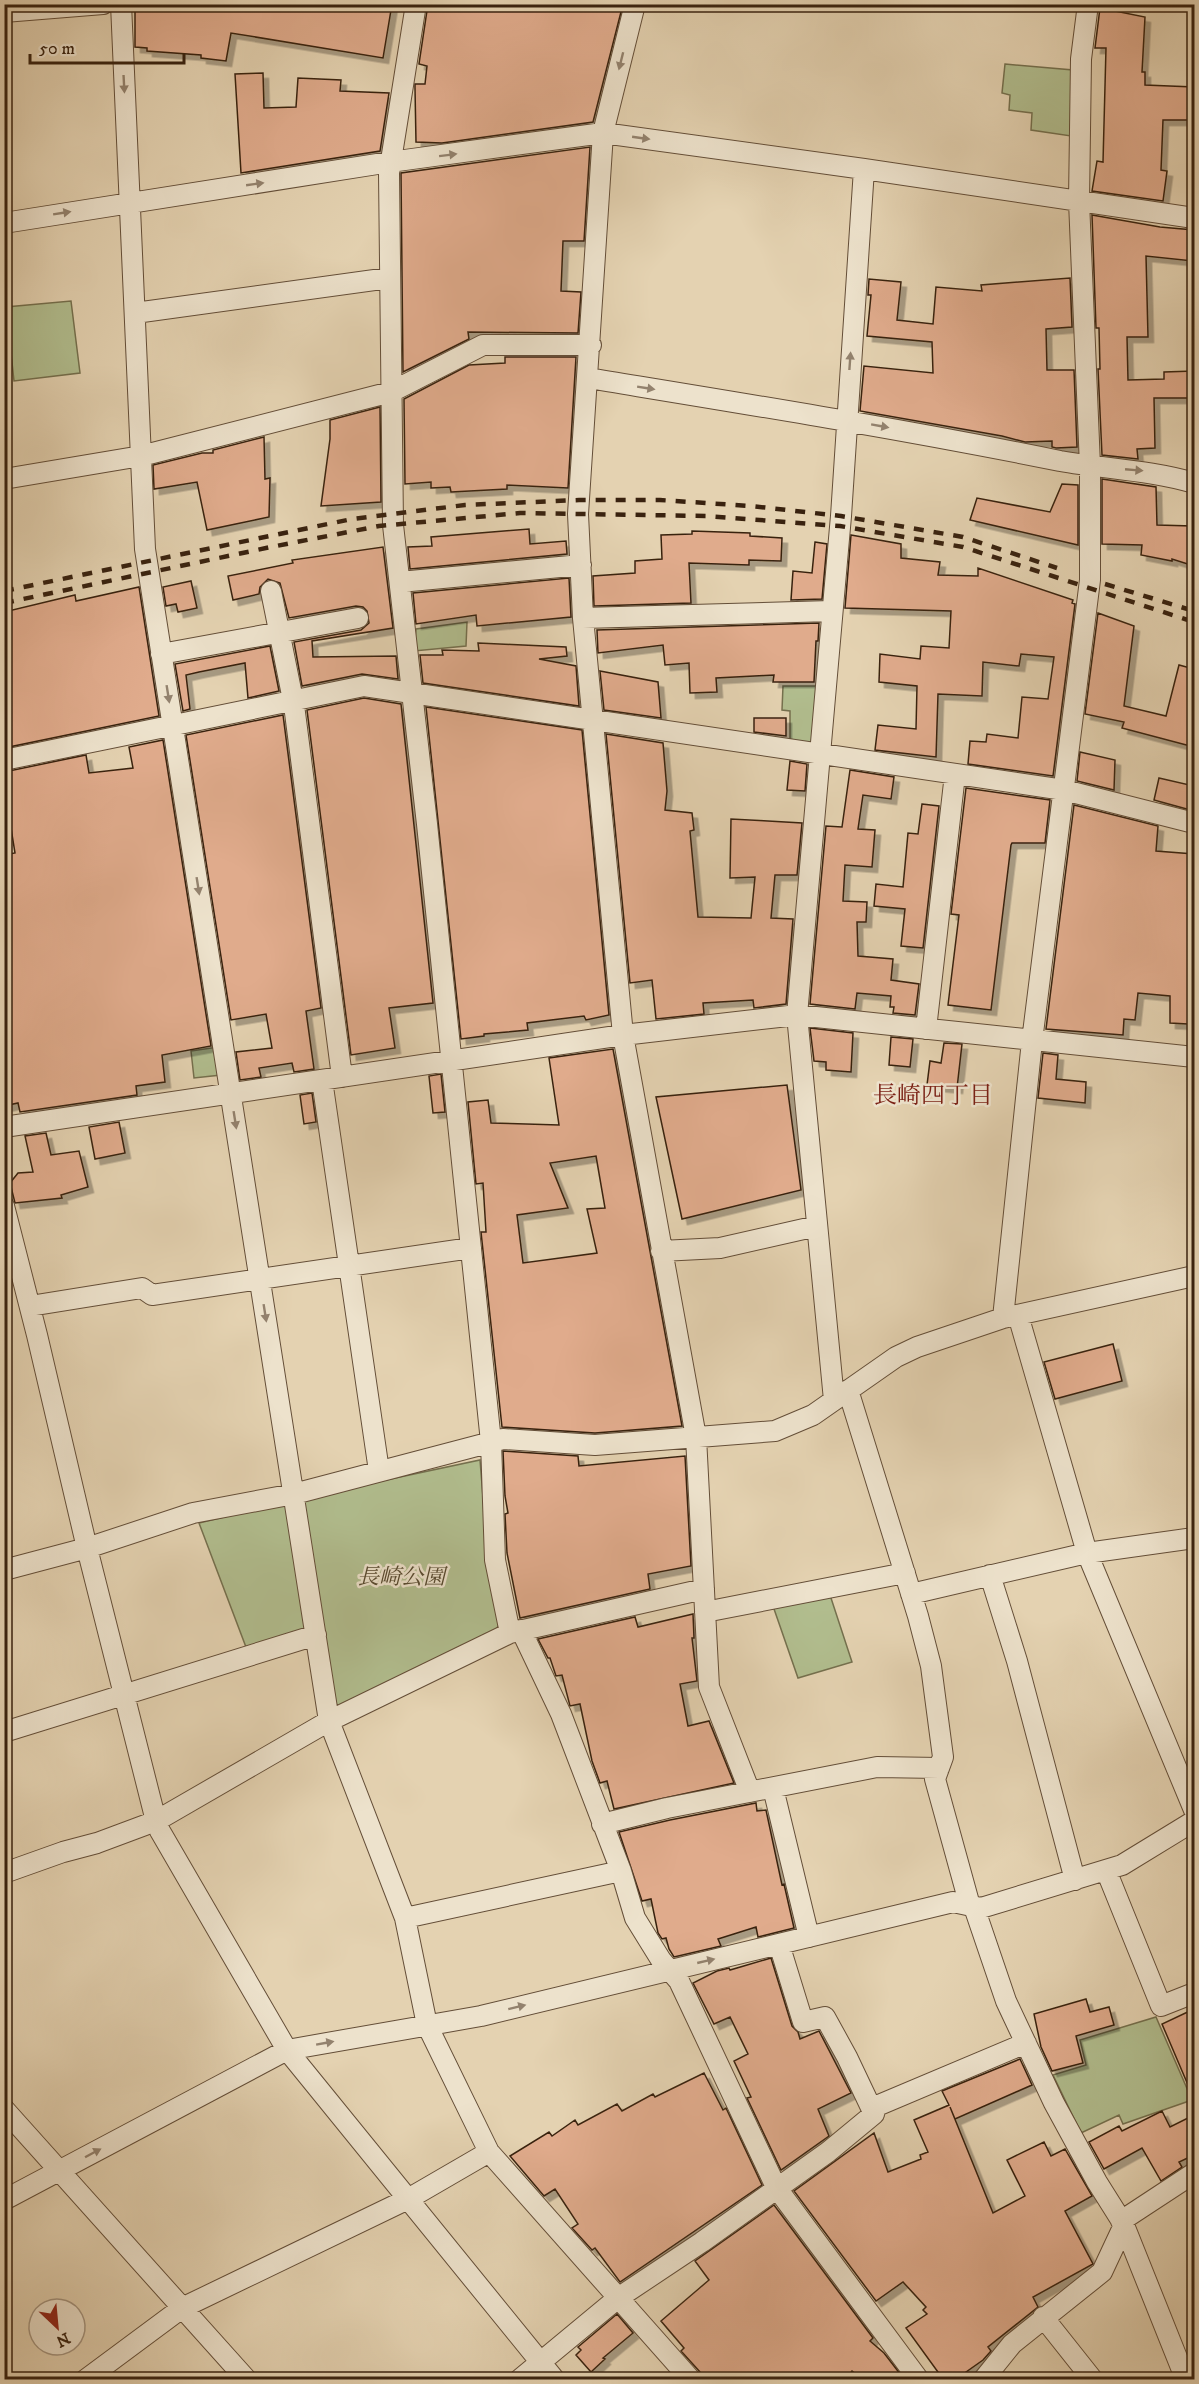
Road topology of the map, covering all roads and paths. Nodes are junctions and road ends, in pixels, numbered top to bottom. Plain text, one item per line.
1 (103, 4) edge
2 (121, 4) edge
3 (416, 4) edge
4 (635, 4) edge
5 (1088, 4) edge
6 (4, 12) edge
7 (603, 133) junction
8 (390, 162) junction
9 (864, 169) junction
10 (1079, 201) junction
11 (130, 202) junction
12 (1194, 218) edge
13 (4, 223) edge
14 (389, 278) junction
15 (135, 313) junction
16 (591, 345) junction
17 (588, 378) junction
18 (391, 392) junction
19 (846, 420) junction
20 (141, 456) junction
21 (1090, 466) junction
22 (4, 479) edge
23 (1194, 483) edge
24 (581, 565) junction
25 (400, 582) junction
26 (271, 591) dead end
27 (831, 611) junction
28 (358, 618) dead end
29 (583, 618) junction
30 (279, 632) junction
31 (162, 654) junction
32 (412, 692) junction
33 (294, 701) junction
34 (592, 720) junction
35 (173, 726) junction
36 (820, 753) junction
37 (4, 760) edge
38 (955, 774) junction
39 (1064, 790) junction
40 (1194, 823) edge
41 (797, 1015) junction
42 (926, 1029) junction
43 (623, 1035) junction
44 (1032, 1041) junction
45 (1194, 1057) edge
46 (451, 1060) junction
47 (342, 1077) junction
48 (322, 1080) junction
49 (230, 1093) junction
50 (4, 1127) edge
51 (4, 1206) edge
52 (817, 1226) junction
53 (471, 1248) junction
54 (661, 1251) junction
55 (350, 1267) junction
56 (1194, 1276) edge
57 (260, 1280) junction
58 (30, 1306) junction
59 (1010, 1316) junction
60 (841, 1395) junction
61 (696, 1437) junction
62 (490, 1442) junction
63 (379, 1471) junction
64 (294, 1494) junction
65 (1194, 1538) edge
66 (87, 1548) junction
67 (1087, 1553) junction
68 (4, 1570) edge
69 (904, 1573) junction
70 (990, 1575) junction
71 (704, 1589) junction
72 (911, 1594) junction
73 (705, 1612) junction
74 (516, 1632) junction
75 (316, 1635) junction
76 (125, 1693) junction
77 (329, 1721) junction
78 (4, 1732) edge
79 (939, 1768) junction
80 (772, 1788) junction
81 (750, 1792) junction
82 (1194, 1810) edge
83 (156, 1821) junction
84 (1194, 1821) edge
85 (602, 1824) junction
86 (1107, 1870) junction
87 (621, 1871) junction
88 (4, 1873) edge
89 (1076, 1880) junction
90 (972, 1907) junction
91 (405, 1918) junction
92 (809, 1937) junction
93 (779, 1944) junction
94 (670, 1970) junction
95 (1194, 1993) edge
96 (428, 2025) junction
97 (1026, 2043) junction
98 (287, 2050) junction
99 (872, 2108) junction
100 (4, 2109) edge
101 (489, 2152) junction
102 (59, 2171) junction
103 (1194, 2173) edge
104 (776, 2187) junction
105 (408, 2199) junction
106 (4, 2200) edge
107 (1123, 2223) junction
108 (618, 2298) junction
109 (182, 2308) junction
110 (1043, 2317) junction
111 (540, 2362) junction
112 (85, 2379) edge
113 (247, 2379) edge
114 (519, 2379) edge
115 (555, 2379) edge
116 (690, 2379) edge
117 (919, 2379) edge
118 (983, 2379) edge
119 (1093, 2379) edge
120 (1186, 2379) edge

1 - 6 street
2 -> 11 street
3 - 8 street
4 -> 7 street
5 - 10 street
8 -> 7 street
7 -> 9 street
7 - 16 street
11 -> 8 street
8 - 14 street
9 - 10 street
19 -> 9 street
10 - 12 street
10 - 21 street
13 -> 11 street
11 - 15 street
14 - 15 street
14 - 18 street
15 - 20 street
16 - 17 street
16 - 18 street
17 -> 19 street
17 - 24 street
18 - 20 street
18 - 25 street
19 -> 21 street
19 - 27 street
20 - 22 street
20 - 31 street
21 -> 23 street
21 - 39 street
24 - 25 street
24 - 29 street
25 - 32 street
26 - 30 street
27 - 29 street
27 - 36 street
28 - 30 street
29 - 34 street
30 - 31 street
30 - 33 street
31 -> 35 street
32 - 33 street
32 - 34 street
32 - 46 street
33 - 35 street
33 - 47 street
34 - 36 street
34 - 43 street
35 - 37 street
35 -> 49 street
36 - 38 street
36 - 41 street
38 - 39 street
38 - 42 street
39 - 40 street
39 - 44 street
41 - 42 street
41 - 43 street
41 - 52 street
42 - 44 street
43 - 46 street
43 - 54 street
44 - 45 street
44 - 59 street
46 - 47 street
46 - 53 street
47 - 48 street
48 - 49 street
48 - 55 street
49 - 50 street
49 -> 57 street
51 - 58 street
52 - 54 street
52 - 60 street
53 - 55 street
53 - 62 street
54 - 61 street
55 - 57 street
55 - 63 street
56 - 59 street
57 - 58 street
57 -> 64 street
58 - 66 street
59 - 60 street
59 - 67 street
60 - 61 street
60 - 69 street
61 - 62 street
61 - 71 street
62 - 63 street
62 - 74 street
63 - 64 street
64 - 66 street
64 - 75 street
65 - 67 street
66 - 68 street
66 - 76 street
67 - 70 street
67 - 82 street
69 - 72 street
69 - 73 street
70 - 72 street
70 - 89 street
71 - 73 street
71 - 74 street
72 - 79 street
73 - 81 street
74 - 77 street
74 - 85 street
75 - 76 street
75 - 77 street
76 - 78 street
76 - 83 street
77 - 83 street
77 - 91 street
79 - 80 street
79 - 90 street
80 - 81 street
80 - 92 street
81 - 85 street
83 - 88 street
83 - 98 street
84 - 86 street
85 - 87 street
86 - 89 street
86 - 95 street
87 - 91 street
87 - 94 street
89 - 90 street
90 - 92 street
90 - 97 street
91 - 96 street
92 - 93 street
94 -> 93 street
93 - 99 street
96 -> 94 street
94 - 104 street
98 -> 96 street
96 - 101 street
97 - 99 street
97 - 107 street
102 -> 98 street
98 - 105 street
99 - 104 street
100 - 102 street
101 - 105 street
101 - 108 street
102 - 106 street
102 - 109 street
103 - 107 street
104 - 108 street
104 - 117 street
105 - 109 street
105 - 111 street
107 - 110 street
107 - 120 street
108 - 111 street
108 - 116 street
109 - 112 street
109 - 113 street
110 - 118 street
110 - 119 street
111 - 114 street
111 - 115 street

